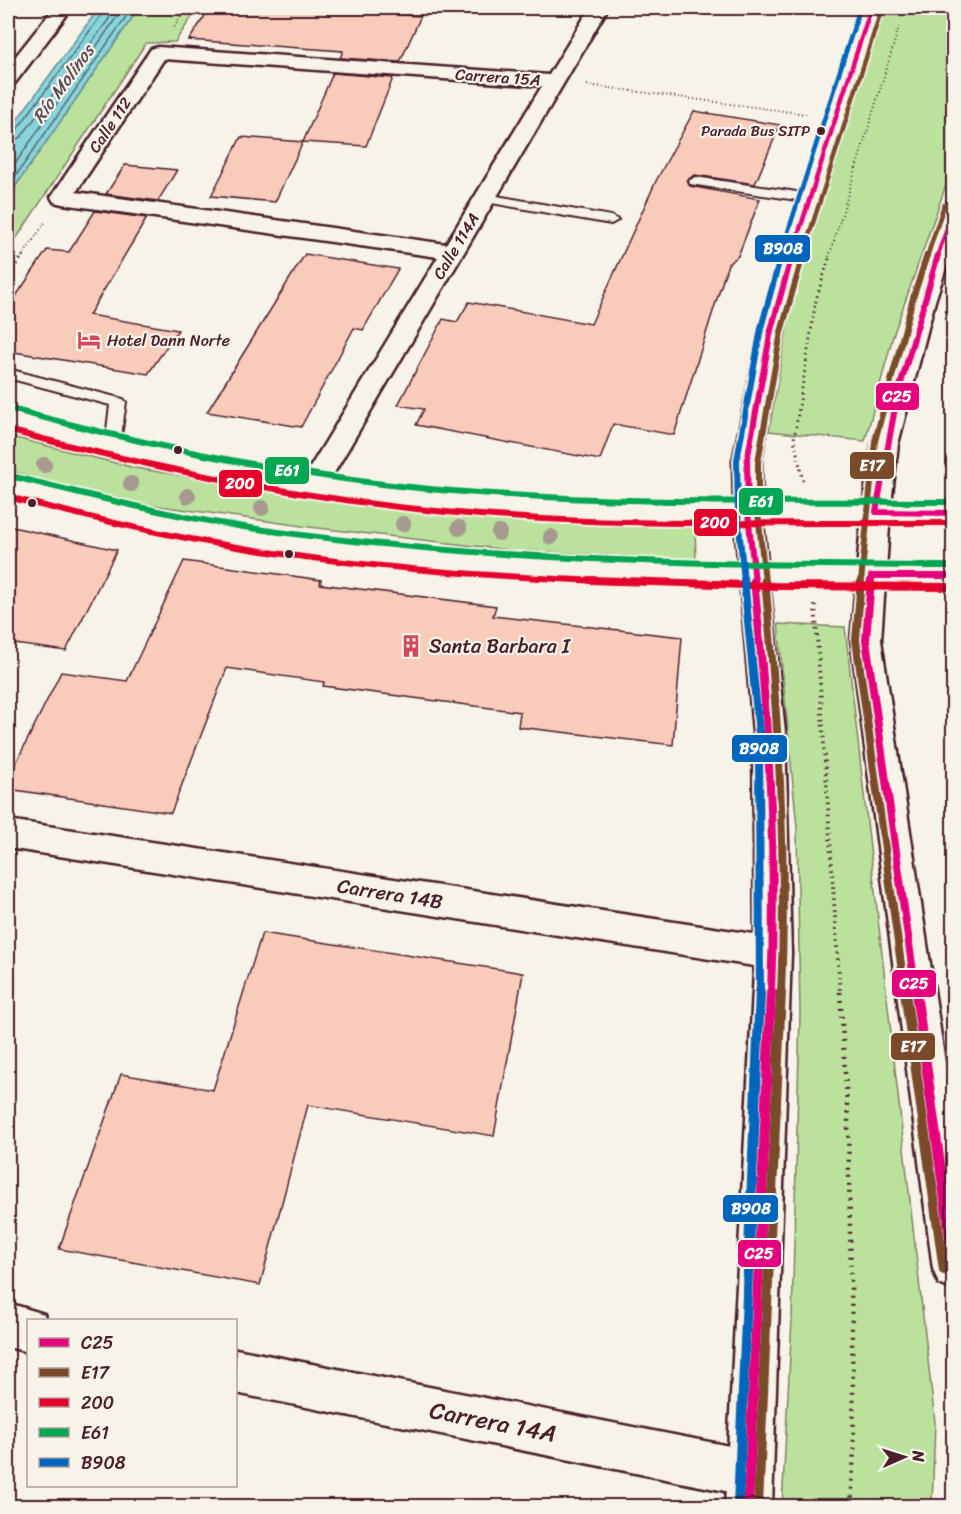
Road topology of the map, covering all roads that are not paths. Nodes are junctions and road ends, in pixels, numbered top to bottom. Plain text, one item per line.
1 (63, 8) edge
2 (599, 8) edge
3 (866, 8) edge
4 (158, 53) joint
5 (8, 79) edge
6 (555, 81) junction
7 (695, 181) dead end
8 (485, 198) junction
9 (810, 198) junction
10 (954, 208) edge
11 (611, 220) dead end
12 (451, 252) junction
13 (8, 374) edge
14 (8, 419) edge
15 (113, 446) junction
16 (314, 484) junction
17 (8, 486) edge
18 (876, 512) junction
19 (747, 513) junction
20 (954, 513) edge
21 (754, 575) junction
22 (871, 576) junction
23 (954, 576) edge
24 (8, 834) edge
25 (773, 953) junction
26 (954, 1269) edge
27 (8, 1325) edge
28 (27, 1330) edge
29 (237, 1371) edge
30 (749, 1490) edge

1 - 5 main road
2 - 6 main road, Calle 114A
3 - 9 main road
4 - 6 main road, Carrera 15A
4 - 12 main road, Calle 112
6 - 8 main road, Calle 114A
7 - 9 lane
8 - 11 lane
8 - 12 main road, Calle 114A
9 - 19 main road
10 - 18 main road
12 - 16 main road, Calle 114A
13 - 15 lane
14 - 15 main road
15 - 16 main road
16 - 19 main road
17 - 21 main road
18 - 19 main road
18 - 20 main road
18 - 22 main road
19 - 21 main road
21 - 22 main road
21 - 25 main road
22 - 23 main road
22 - 26 main road
24 - 25 main road, Carrera 14B
25 - 30 main road
27 - 28 main road
29 - 30 main road, Carrera 14A

